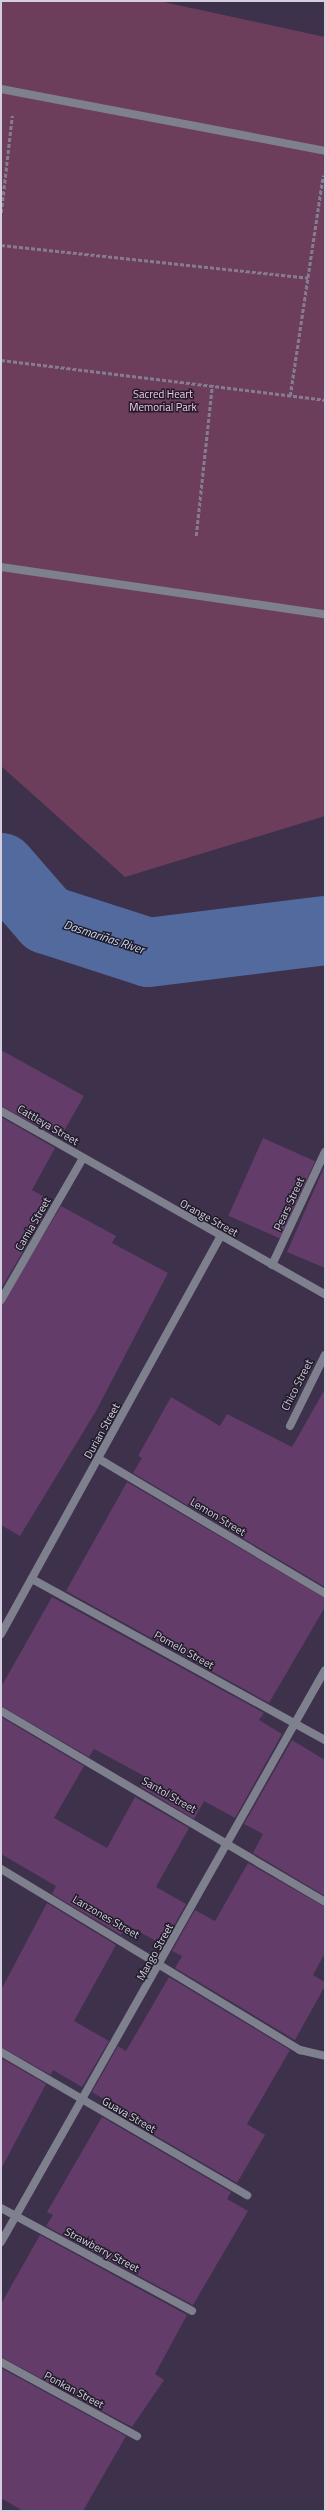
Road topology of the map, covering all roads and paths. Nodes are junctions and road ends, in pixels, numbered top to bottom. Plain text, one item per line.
1 (1, 89) edge
2 (15, 90) junction
3 (325, 151) edge
4 (324, 168) dead end
5 (1, 213) edge
6 (1, 245) edge
7 (308, 278) junction
8 (1, 360) edge
9 (212, 386) junction
10 (290, 396) junction
11 (325, 400) edge
12 (196, 536) dead end
13 (1, 567) edge
14 (325, 614) edge
15 (1, 1111) edge
16 (325, 1152) edge
17 (83, 1158) junction
18 (220, 1238) junction
19 (272, 1265) junction
20 (325, 1294) edge
21 (1, 1300) edge
22 (325, 1354) edge
23 (290, 1426) dead end
24 (99, 1459) junction
25 (32, 1579) junction
26 (325, 1594) edge
27 (1, 1634) edge
28 (325, 1670) edge
29 (1, 1711) edge
30 (295, 1723) junction
31 (325, 1740) edge
32 (228, 1842) junction
33 (1, 1869) edge
34 (325, 1902) edge
35 (162, 1963) junction
36 (1, 2052) edge
37 (325, 2056) edge
38 (84, 2102) junction
39 (247, 2196) dead end
40 (1, 2208) edge
41 (16, 2216) junction
42 (1, 2242) edge
43 (192, 2311) dead end
44 (1, 2362) edge
45 (137, 2436) dead end

1 - 2 street
2 - 3 street
2 - 5 path
4 - 7 path
6 - 7 path
7 - 10 path
8 - 9 path
9 - 10 path
9 - 12 path
10 - 11 path
13 - 14 street
15 - 17 street, Cattleya Street
16 - 19 street, Pears Street
17 - 18 street, Orange Street
17 - 21 street, Camia Street
18 - 19 street, Orange Street
18 - 24 street, Durian Street
19 - 20 street, Orange Street
22 - 23 street, Chico Street
24 - 25 street, Durian Street
24 - 26 street, Lemon Street
25 - 27 street, Durian Street
25 - 30 street, Pomelo Street
28 - 30 street, Mango Street
29 - 32 street, Santol Street
30 - 31 street, Pomelo Street
30 - 32 street, Mango Street
32 - 34 street, Santol Street
32 - 35 street, Mango Street
33 - 35 street, Lanzones Street
35 - 37 street, Lanzones Street
35 - 38 street, Mango Street
36 - 38 street, Guava Street
38 - 39 street, Guava Street
38 - 41 street, Mango Street
40 - 41 street, Strawberry Street
41 - 42 street, Mango Street
41 - 43 street, Strawberry Street
44 - 45 street, Ponkan Street

